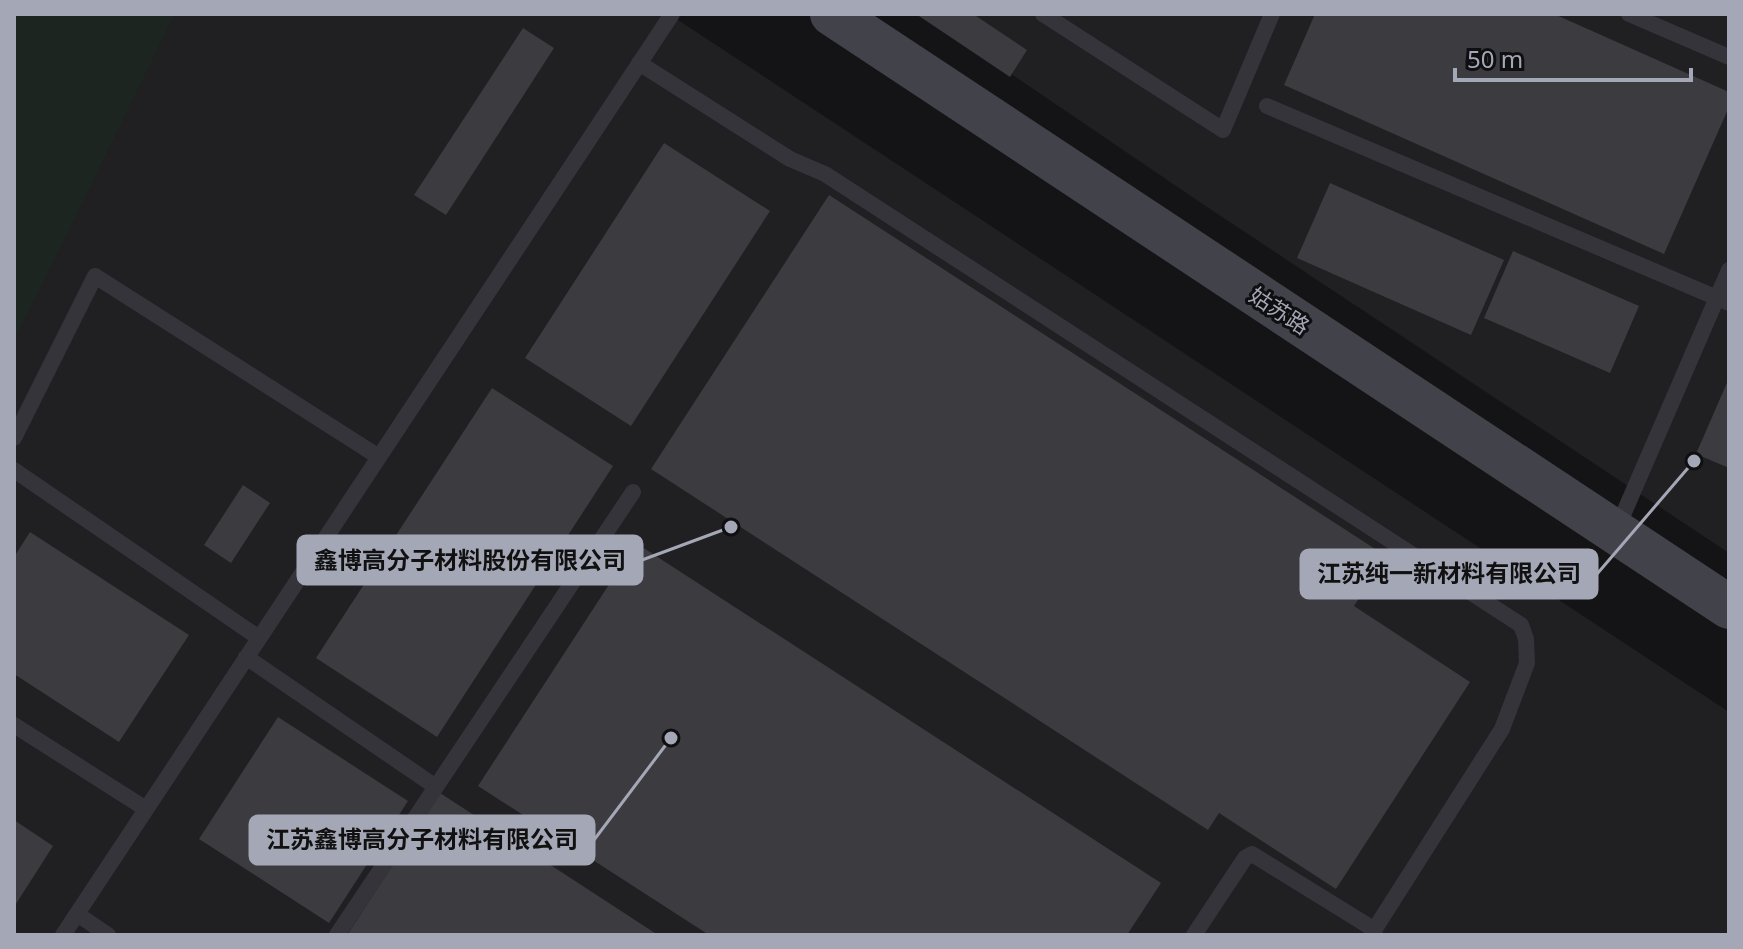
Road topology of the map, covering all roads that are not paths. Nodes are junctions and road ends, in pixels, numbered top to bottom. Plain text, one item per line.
1 (672, 14) edge
2 (832, 14) edge
3 (1043, 14) edge
4 (1272, 14) edge
5 (1629, 14) edge
6 (1729, 57) edge
7 (639, 63) junction
8 (1267, 106) dead end
9 (1729, 270) edge
10 (1723, 300) edge
11 (14, 438) edge
12 (379, 457) junction
13 (14, 470) edge
14 (633, 492) dead end
15 (1616, 532) junction
16 (1729, 607) edge
17 (259, 638) junction
18 (246, 657) junction
19 (14, 725) edge
20 (436, 787) junction
21 (146, 809) junction
22 (77, 914) junction
23 (1373, 932) edge
24 (63, 935) edge
25 (108, 935) edge
26 (337, 935) edge
27 (1194, 935) edge

1 - 7 lane
2 - 15 street, 姑苏路
3 - 4 lane
5 - 6 lane
7 - 12 lane
7 - 23 lane
8 - 10 lane
9 - 10 lane
10 - 15 lane
11 - 12 lane
12 - 17 lane
13 - 17 lane
14 - 20 lane
15 - 16 street, 姑苏路
17 - 18 lane
18 - 20 lane
18 - 21 lane
19 - 21 lane
20 - 26 lane
21 - 22 lane
22 - 24 lane
22 - 25 lane
23 - 27 lane

